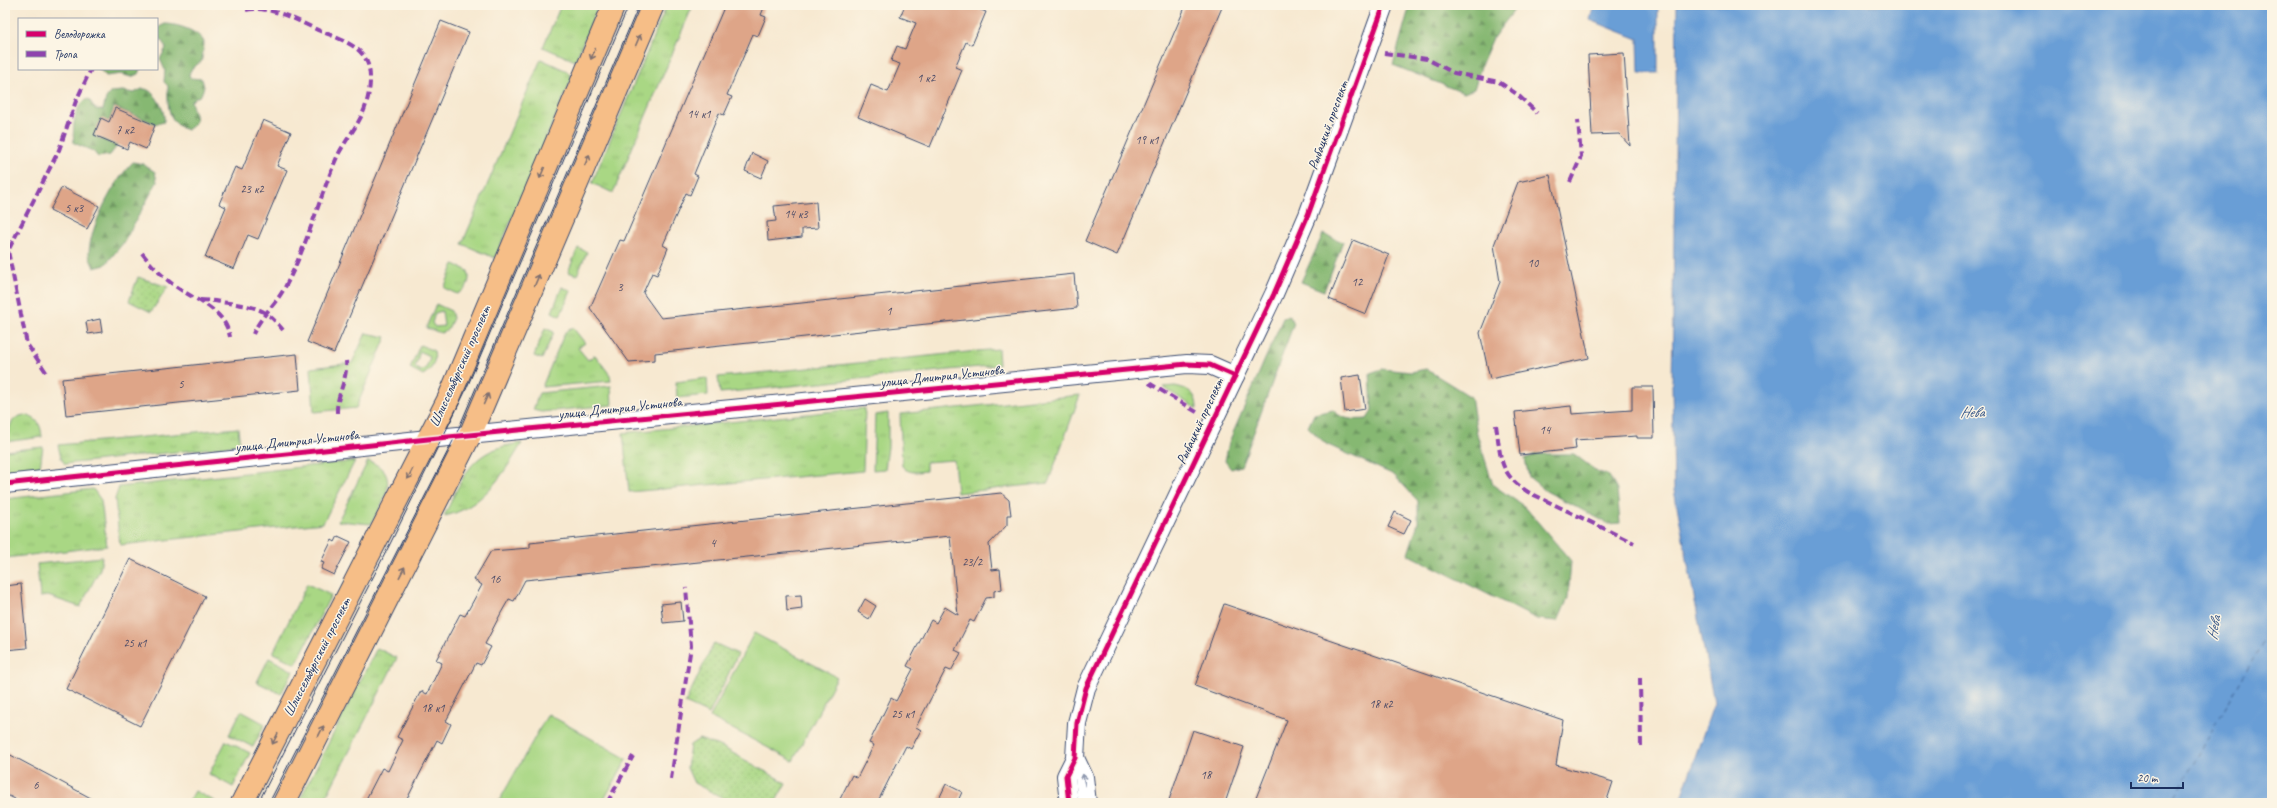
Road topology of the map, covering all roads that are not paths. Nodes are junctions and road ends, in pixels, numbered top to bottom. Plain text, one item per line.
1 (614, 5) edge
2 (653, 5) edge
3 (1384, 5) edge
4 (1235, 376) junction
5 (470, 435) junction
6 (428, 439) junction
7 (5, 484) edge
8 (1075, 758) junction
9 (242, 803) edge
10 (284, 803) edge
11 (1069, 803) edge
12 (1087, 803) edge

1 -> 6 main road, Шлиссельбургский проспект
5 -> 2 main road
3 - 4 street, Рыбацкий проспект
4 - 5 street, улица Дмитрия Устинова
4 - 8 street, Рыбацкий проспект
5 - 6 street, улица Дмитрия Устинова
10 -> 5 main road
6 - 7 street, улица Дмитрия Устинова
6 -> 9 main road, Шлиссельбургский проспект
8 - 11 street, Рыбацкий проспект
12 -> 8 street, Рыбацкий проспект

